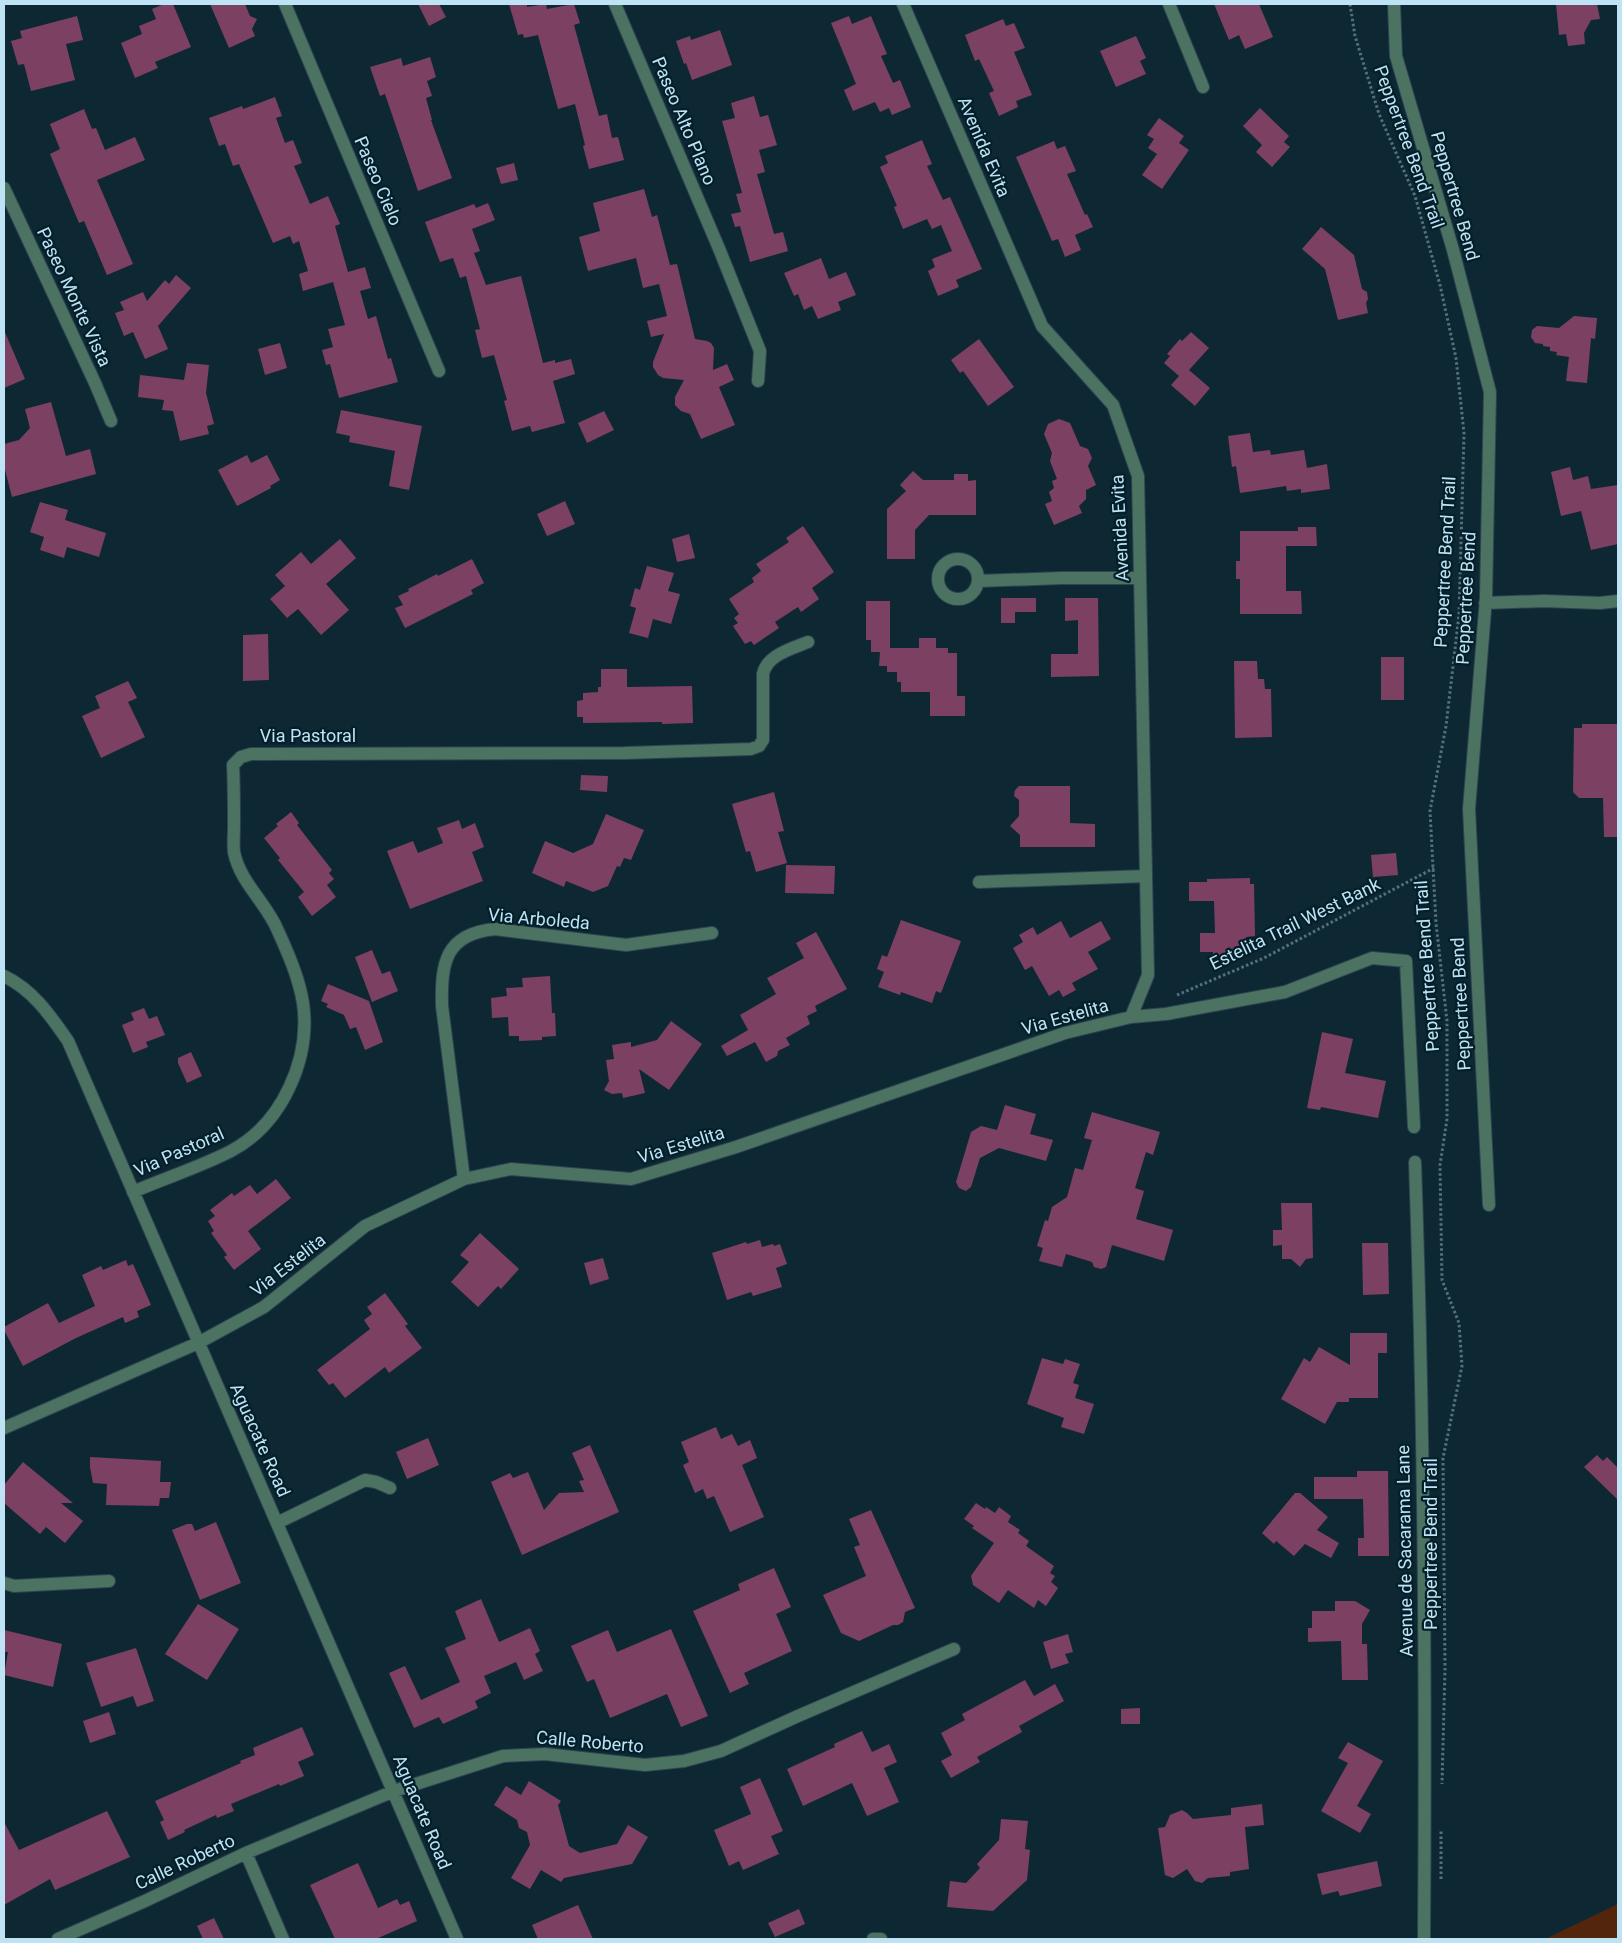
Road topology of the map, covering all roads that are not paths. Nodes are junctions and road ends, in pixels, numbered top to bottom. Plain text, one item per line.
1 (285, 4) edge
2 (615, 4) edge
3 (903, 4) edge
4 (1169, 4) edge
5 (1394, 4) edge
6 (1203, 87) dead end
7 (4, 188) edge
8 (439, 371) dead end
9 (758, 382) dead end
10 (110, 421) dead end
11 (1140, 578) junction
12 (978, 581) dead end
13 (1618, 601) edge
14 (1485, 603) junction
15 (808, 642) dead end
16 (1146, 876) junction
17 (979, 882) dead end
18 (712, 933) dead end
19 (4, 976) edge
20 (1131, 1017) junction
21 (1414, 1127) dead end
22 (1415, 1162) dead end
23 (464, 1179) junction
24 (133, 1192) junction
25 (1489, 1205) dead end
26 (198, 1343) junction
27 (4, 1428) edge
28 (390, 1488) dead end
29 (277, 1523) junction
30 (109, 1581) dead end
31 (4, 1583) edge
32 (954, 1649) dead end
33 (394, 1791) junction
34 (246, 1853) junction
35 (58, 1939) edge
36 (283, 1939) edge
37 (457, 1939) edge
38 (873, 1939) edge
39 (881, 1939) edge
40 (1424, 1939) edge

1 - 8 street, Paseo Cielo
2 - 9 street, Paseo Alto Plano
3 - 11 street, Avenida Evita
4 - 6 street
5 - 14 street, Peppertree Bend
7 - 10 street, Paseo Monte Vista
11 - 12 street
11 - 16 street, Avenida Evita
13 - 14 street
14 - 25 street, Peppertree Bend
15 - 24 street, Via Pastoral
16 - 17 street
16 - 20 street, Avenida Evita
18 - 23 street, Via Arboleda
19 - 24 street, Aguacate Road
20 - 21 street, Via Estelita
20 - 23 street, Via Estelita
22 - 40 street, Avenue de Sacarama Lane
23 - 26 street, Via Estelita
24 - 26 street, Aguacate Road
26 - 27 street, Via Estelita
26 - 29 street, Aguacate Road
28 - 29 street
29 - 33 street, Aguacate Road
30 - 31 street
32 - 33 street, Calle Roberto
33 - 34 street, Calle Roberto
33 - 37 street, Aguacate Road
34 - 35 street, Calle Roberto
34 - 36 street
38 - 39 street

